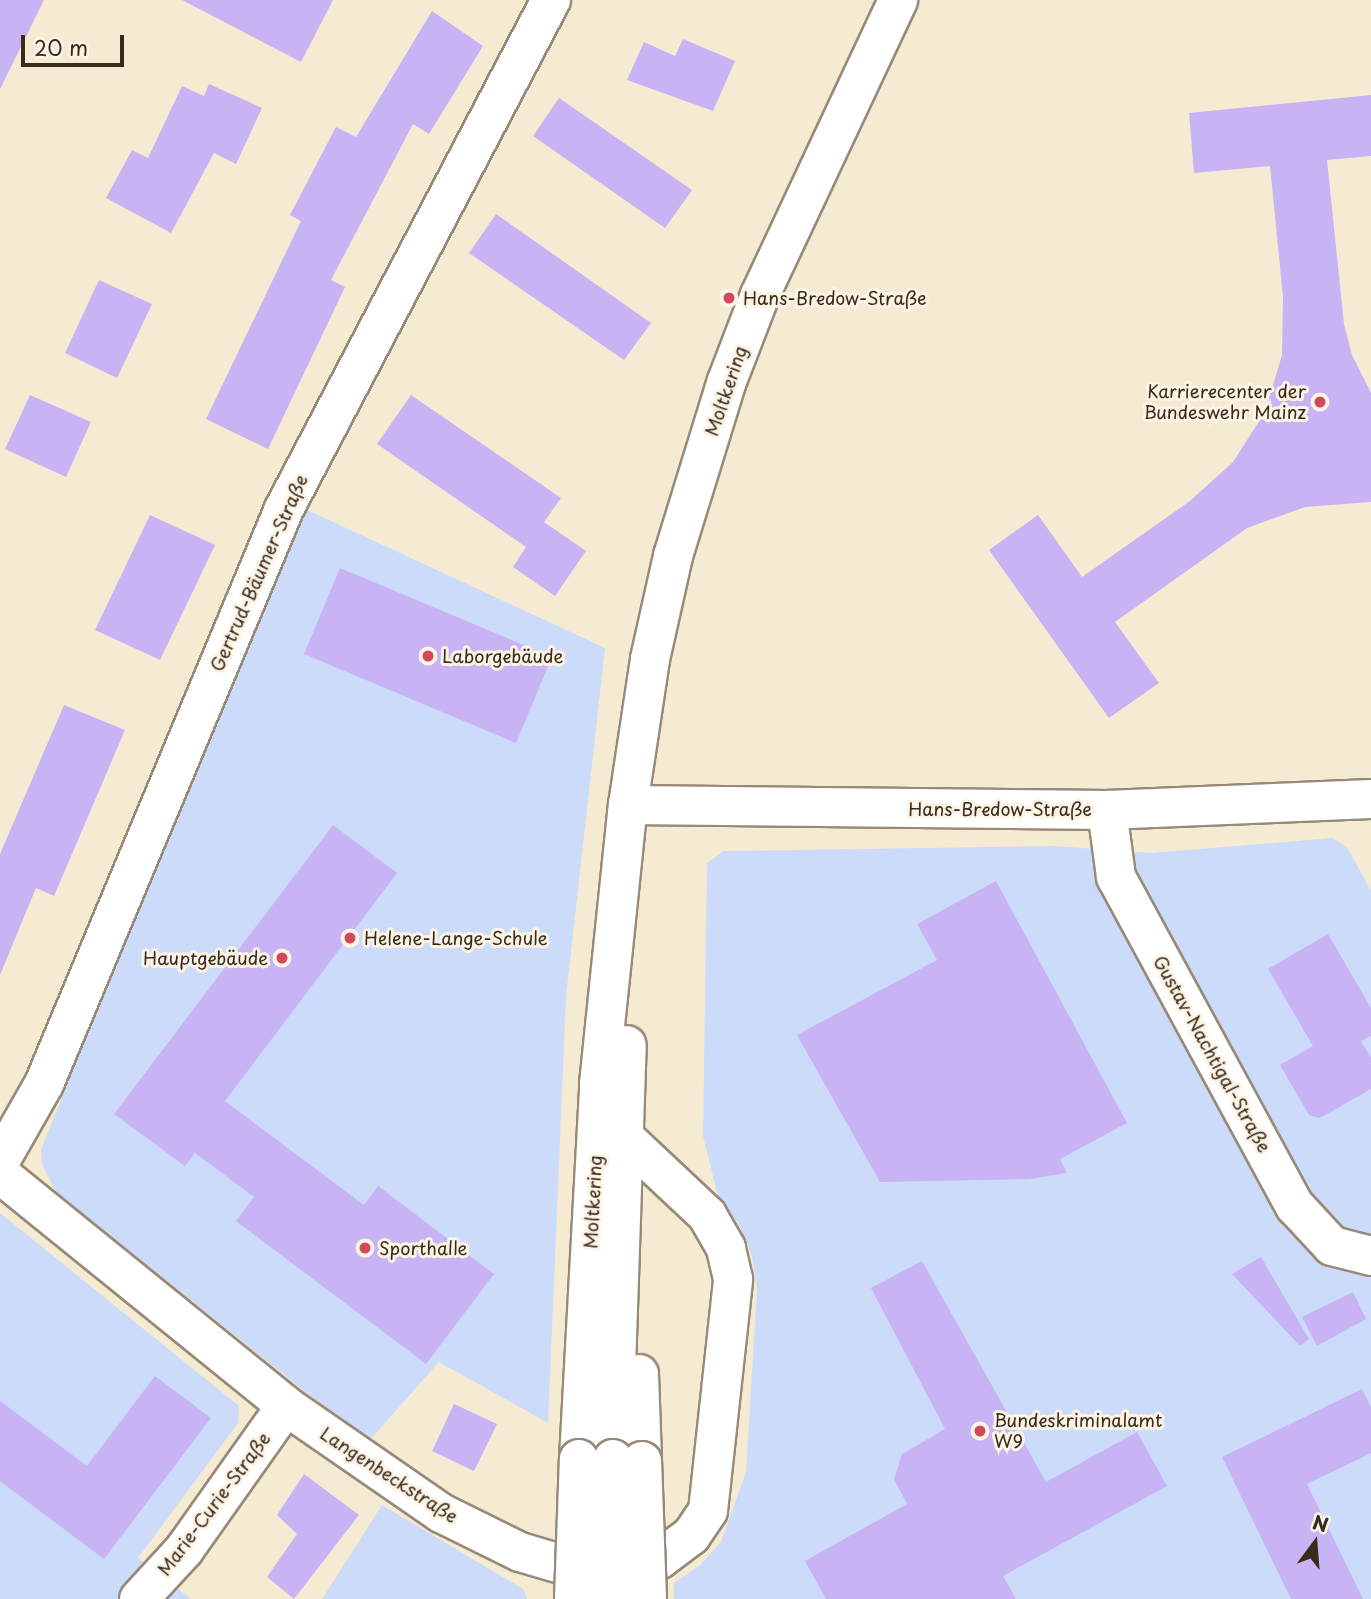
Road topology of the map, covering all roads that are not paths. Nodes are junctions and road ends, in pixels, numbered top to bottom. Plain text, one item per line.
1 (551, 0) edge
2 (898, 0) edge
3 (628, 806) junction
4 (1370, 806) edge
5 (1107, 810) junction
6 (625, 1138) junction
7 (0, 1161) edge
8 (0, 1174) edge
9 (1371, 1256) edge
10 (286, 1406) junction
11 (611, 1460) junction
12 (139, 1599) edge
13 (574, 1599) edge
14 (609, 1599) edge
15 (648, 1599) edge

1 - 7 street, Gertrud-Bäumer-Straße
2 - 3 street, Moltkering
3 - 5 street, Hans-Bredow-Straße
3 - 6 street, Moltkering
3 - 11 street, Moltkering
4 - 5 street, Hans-Bredow-Straße
5 - 9 street, Gustav-Nachtigal-Straße
6 - 10 street, Langenbeckstraße
6 - 11 street, Moltkering
8 - 10 street, Langenbeckstraße
10 - 12 street, Marie-Curie-Straße
11 - 13 street, Moltkering, bridge
11 - 14 street, Moltkering, bridge
11 - 15 street, bridge

